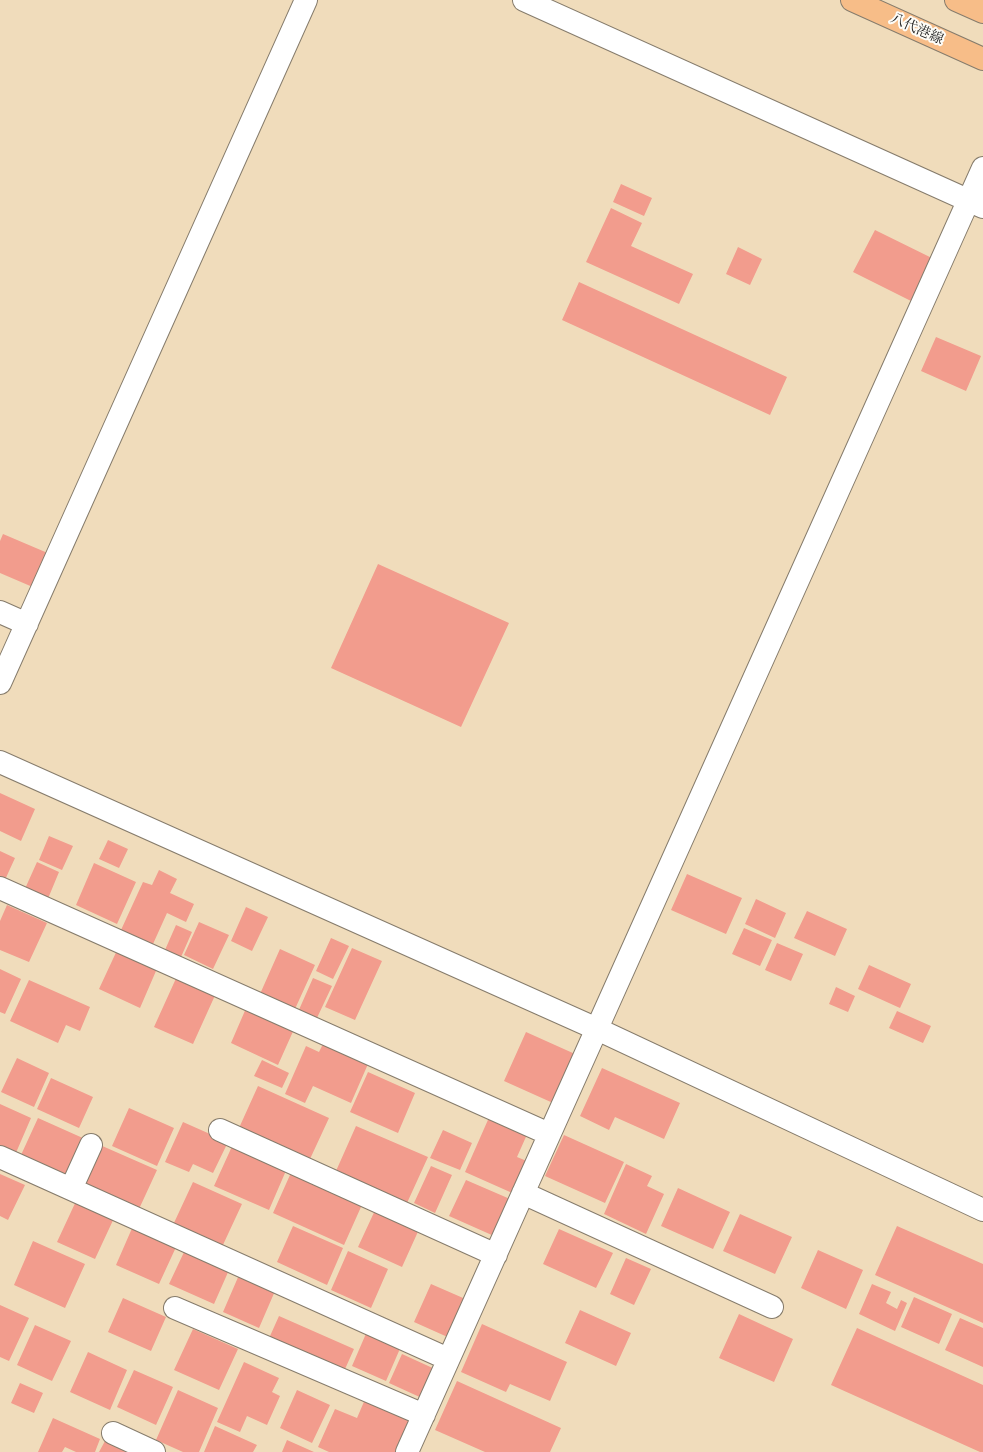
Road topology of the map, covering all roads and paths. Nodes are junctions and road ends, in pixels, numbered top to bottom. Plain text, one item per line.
1 (306, 0) edge
2 (524, 0) edge
3 (852, 0) edge
4 (956, 0) edge
5 (983, 12) edge
6 (983, 59) edge
7 (983, 168) edge
8 (976, 203) edge
9 (0, 612) edge
10 (26, 624) junction
11 (0, 683) edge
12 (0, 762) edge
13 (0, 888) edge
14 (597, 1029) junction
15 (220, 1130) dead end
16 (549, 1134) junction
17 (91, 1145) dead end
18 (0, 1156) edge
19 (71, 1189) junction
20 (523, 1193) junction
21 (983, 1210) edge
22 (496, 1254) junction
23 (772, 1307) dead end
24 (175, 1308) dead end
25 (448, 1359) junction
26 (424, 1415) junction
27 (113, 1433) dead end
28 (154, 1452) edge
29 (407, 1452) edge

1 - 10 street
2 - 8 street
3 - 6 main road, 八代港線
4 - 5 main road
7 - 8 street
8 - 14 street
9 - 10 street
10 - 11 street
12 - 14 street
13 - 16 street
14 - 16 street
14 - 21 street
15 - 22 street
16 - 20 street
17 - 19 street
18 - 19 street
19 - 25 street
20 - 22 street
20 - 23 street
22 - 25 street
24 - 26 street
25 - 26 street
26 - 29 street
27 - 28 street

